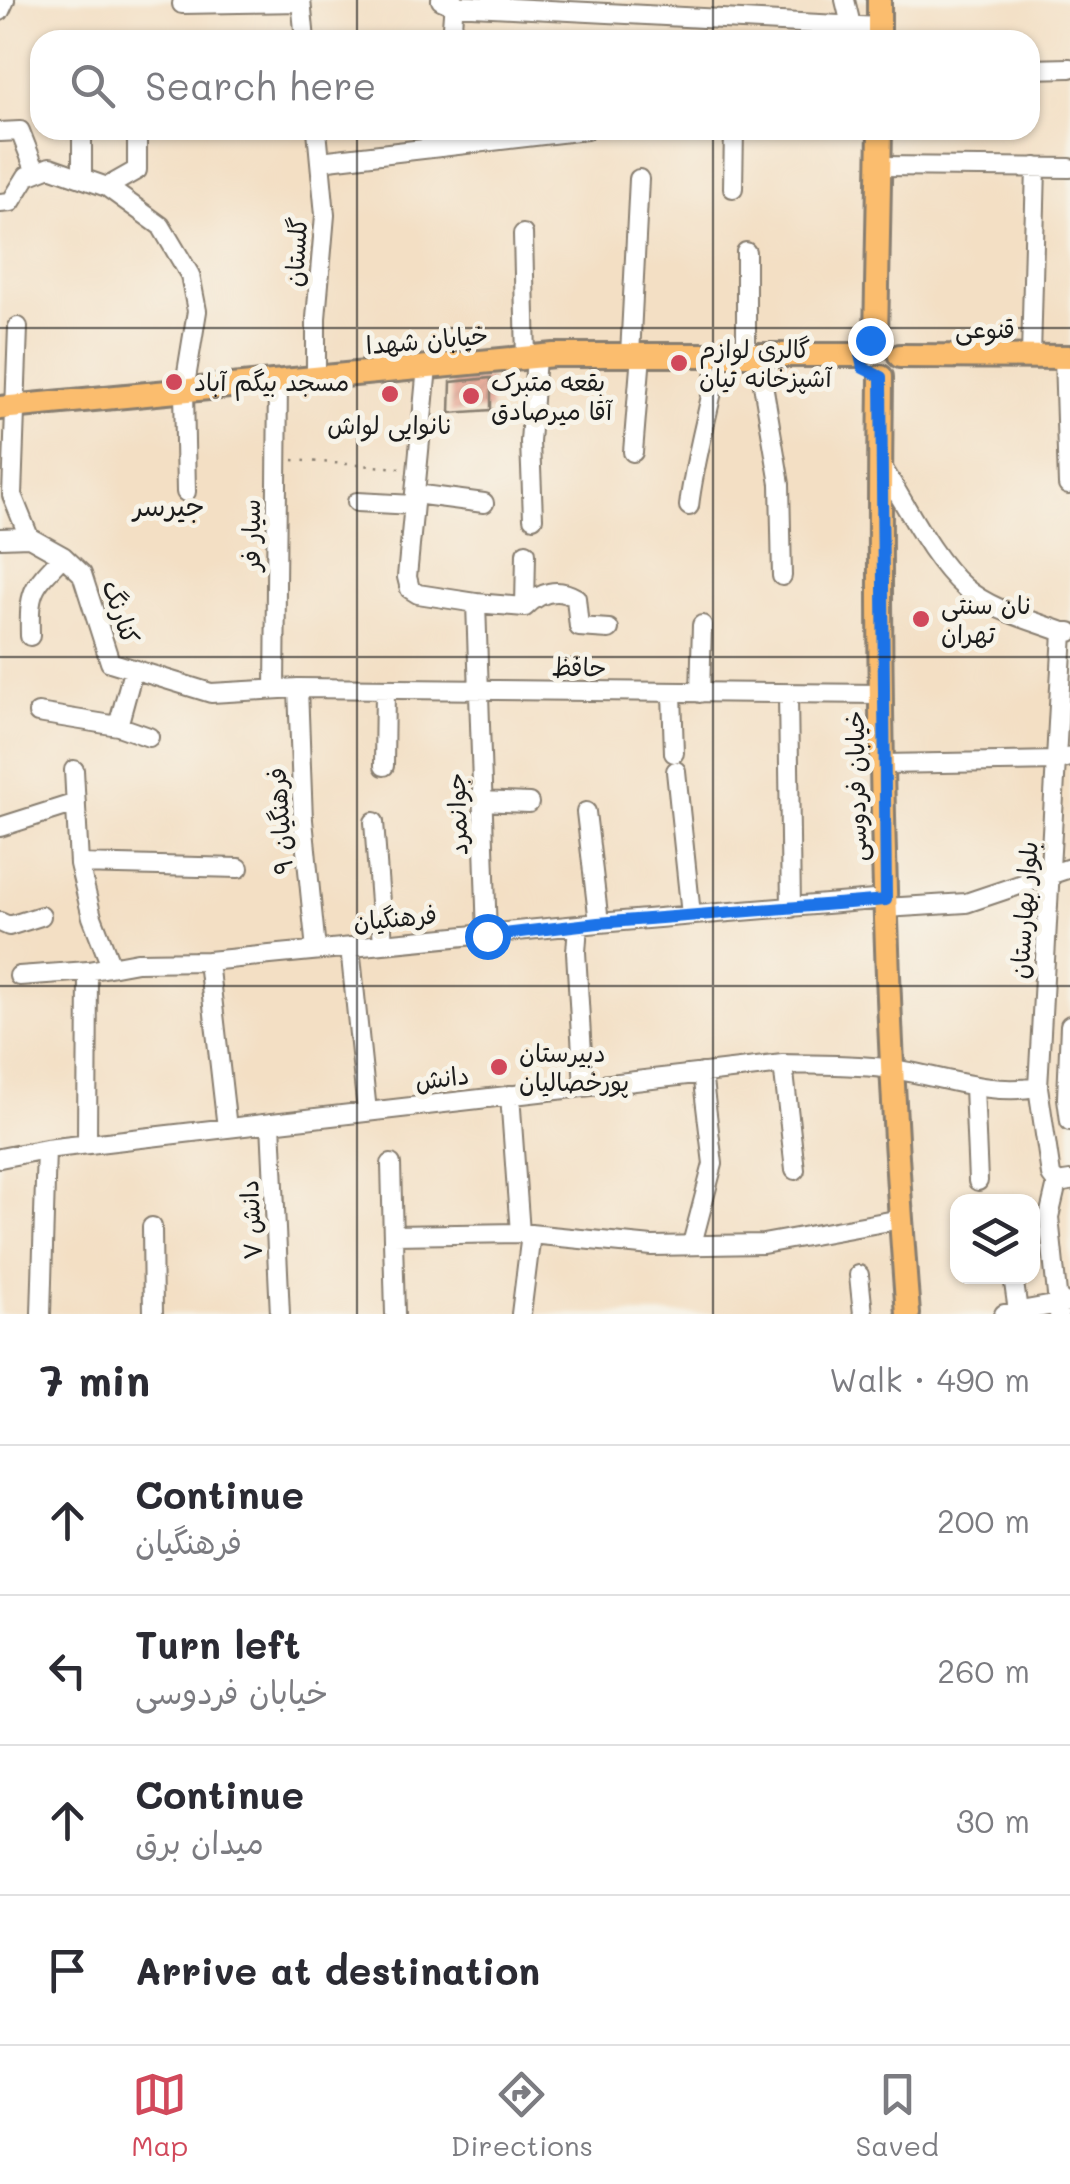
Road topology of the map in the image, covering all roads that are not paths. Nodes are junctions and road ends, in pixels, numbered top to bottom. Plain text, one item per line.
1 (5, 0) edge
2 (845, 0) edge
3 (879, 0) edge
4 (301, 1) edge
5 (449, 2) edge
6 (182, 4) dead end
7 (657, 9) edge
8 (0, 11) edge
9 (852, 26) junction
10 (304, 30) edge
11 (450, 30) edge
12 (867, 30) edge
13 (879, 30) edge
14 (1070, 68) edge
15 (1040, 69) edge
16 (0, 132) edge
17 (82, 140) edge
18 (137, 140) edge
19 (318, 140) edge
20 (436, 140) edge
21 (734, 140) edge
22 (880, 140) edge
23 (320, 161) junction
24 (880, 166) junction
25 (1036, 167) junction
26 (1070, 168) edge
27 (36, 172) junction
28 (82, 178) junction
29 (639, 180) dead end
30 (108, 187) junction
31 (733, 188) dead end
32 (0, 202) edge
33 (524, 234) dead end
34 (746, 252) dead end
35 (18, 327) dead end
36 (868, 346) junction
37 (636, 355) junction
38 (719, 355) junction
39 (752, 355) junction
40 (900, 356) junction
41 (1030, 356) junction
42 (1067, 357) edge
43 (531, 358) junction
44 (427, 367) junction
45 (881, 377) junction
46 (316, 378) junction
47 (278, 382) junction
48 (184, 390) junction
49 (7, 407) edge
50 (633, 452) dead end
51 (880, 463) junction
52 (1068, 485) edge
53 (186, 492) dead end
54 (415, 500) junction
55 (356, 502) dead end
56 (484, 502) dead end
57 (689, 506) dead end
58 (533, 518) dead end
59 (29, 537) junction
60 (0, 538) edge
61 (526, 552) dead end
62 (63, 556) junction
63 (782, 576) dead end
64 (476, 602) junction
65 (526, 607) junction
66 (702, 625) dead end
67 (610, 630) dead end
68 (1067, 632) edge
69 (30, 636) dead end
70 (133, 671) junction
71 (298, 688) junction
72 (276, 689) junction
73 (385, 690) junction
74 (478, 690) junction
75 (700, 692) junction
76 (672, 693) junction
77 (788, 694) junction
78 (882, 694) junction
79 (38, 712) dead end
80 (118, 726) junction
81 (149, 737) dead end
82 (1063, 759) edge
83 (883, 764) junction
84 (384, 766) dead end
85 (74, 770) dead end
86 (482, 800) junction
87 (76, 803) junction
88 (529, 803) dead end
89 (586, 812) dead end
90 (374, 822) dead end
91 (0, 827) edge
92 (79, 864) junction
93 (239, 868) dead end
94 (1061, 872) edge
95 (885, 904) junction
96 (791, 908) junction
97 (691, 915) junction
98 (40, 916) dead end
99 (0, 922) edge
100 (598, 923) junction
101 (578, 925) junction
102 (487, 936) junction
103 (382, 943) junction
104 (350, 947) junction
105 (316, 950) junction
106 (208, 961) junction
107 (111, 966) junction
108 (88, 971) junction
109 (18, 976) dead end
110 (1070, 1026) edge
111 (1041, 1029) junction
112 (783, 1064) junction
113 (892, 1068) junction
114 (702, 1073) junction
115 (584, 1087) junction
116 (974, 1087) junction
117 (1038, 1087) junction
118 (510, 1096) junction
119 (367, 1112) junction
120 (1070, 1121) edge
121 (271, 1123) junction
122 (227, 1128) junction
123 (87, 1144) junction
124 (46, 1149) junction
125 (0, 1158) edge
126 (391, 1164) dead end
127 (795, 1170) dead end
128 (978, 1181) dead end
129 (1064, 1182) edge
130 (900, 1219) junction
131 (152, 1226) dead end
132 (526, 1233) junction
133 (393, 1235) junction
134 (692, 1244) junction
135 (859, 1275) dead end
136 (1013, 1284) edge
137 (1063, 1307) edge
138 (1011, 1312) edge
139 (42, 1314) edge
140 (153, 1314) edge
141 (280, 1314) edge
142 (395, 1314) edge
143 (521, 1314) edge
144 (863, 1314) edge
145 (908, 1314) edge

1 - 8 street
2 - 9 street
3 - 13 main road
4 - 6 street
4 - 10 street
5 - 7 street
5 - 11 street
7 - 9 street
9 - 12 street
14 - 15 street
16 - 27 street
17 - 28 street
18 - 30 street
19 - 23 street, گلستان
20 - 23 street
21 - 31 street
22 - 24 main road
23 - 46 street, گلستان
24 - 25 street
24 - 36 main road
25 - 26 street
25 - 41 street
27 - 28 street
27 - 32 street
28 - 30 street
29 - 37 street
30 - 48 street
33 - 43 street
34 - 39 street
35 - 49 street
36 - 39 main road, خیابان شهدا
36 - 40 main road
36 - 45 main road
37 - 38 main road, خیابان شهدا
37 - 43 main road, خیابان شهدا
37 - 50 street
38 - 39 main road, خیابان شهدا
38 - 57 street
39 - 63 street
40 - 41 main road, قنوعی
40 - 45 main road
41 - 42 main road, قنوعی
42 - 52 street
43 - 44 main road, خیابان شهدا
43 - 58 street
44 - 46 main road, خیابان شهدا
44 - 54 street
45 - 51 main road, خیابان فردوسی
46 - 47 main road, خیابان شهدا
47 - 48 main road, خیابان شهدا
47 - 72 street, سیار فر
48 - 49 main road, خیابان شهدا
48 - 53 street
49 - 59 street
51 - 68 street
51 - 78 main road, خیابان فردوسی
54 - 55 street
54 - 56 street
54 - 64 street
59 - 60 street
59 - 62 street, کنارنگ
61 - 65 street
62 - 69 street
62 - 70 street, کنارنگ
64 - 65 street
64 - 74 street, جوانمرد
65 - 67 street
66 - 75 street
68 - 82 street, بلوار بهارستان
70 - 72 street, حافظ
70 - 80 street
71 - 72 street, حافظ
71 - 73 street, حافظ
71 - 105 street, فرهنگیان ۹
73 - 74 street, حافظ
73 - 84 street
74 - 76 street, حافظ
74 - 86 street, جوانمرد
75 - 76 street, حافظ
75 - 77 street, حافظ
76 - 97 street
77 - 78 street, حافظ
77 - 96 street
78 - 83 main road, خیابان فردوسی
79 - 80 street
80 - 81 street
82 - 83 street
82 - 94 street, بلوار بهارستان
83 - 95 main road, خیابان فردوسی
85 - 87 street
86 - 88 street
86 - 102 street, جوانمرد
87 - 91 street
87 - 92 street
89 - 100 street
90 - 103 street
92 - 93 street
92 - 107 street
94 - 95 street, فرهنگیان
94 - 111 street, بلوار بهارستان
95 - 96 street, فرهنگیان
95 - 113 main road, خیابان فردوسی
96 - 97 street, فرهنگیان
97 - 100 street, فرهنگیان
98 - 99 street
100 - 101 street, فرهنگیان
101 - 102 street, فرهنگیان
101 - 115 street
102 - 103 street, فرهنگیان
103 - 104 street, فرهنگیان
104 - 105 street, فرهنگیان
104 - 119 street
105 - 106 street, فرهنگیان
106 - 107 street, فرهنگیان
106 - 122 street
107 - 108 street, فرهنگیان
108 - 109 street, فرهنگیان
108 - 123 street
110 - 111 street
110 - 120 street
111 - 117 street, بلوار بهارستان
112 - 113 street, دانش
112 - 114 street, دانش
112 - 127 street
113 - 116 street, دانش
113 - 130 main road, خیابان فردوسی
114 - 115 street, دانش
114 - 134 street
115 - 118 street, دانش
116 - 117 street, دانش
116 - 128 street
117 - 129 street, بلوار بهارستان
118 - 119 street, دانش
118 - 132 street
119 - 121 street, دانش
121 - 122 street, دانش
121 - 141 street, دانش ۷
122 - 123 street, دانش
123 - 124 street, دانش
124 - 125 street, دانش
124 - 139 street
126 - 133 street
129 - 137 street
130 - 134 street
130 - 145 main road, خیابان فردوسی
131 - 140 street
132 - 133 street
132 - 134 street
132 - 143 street
133 - 142 street
135 - 144 street
136 - 138 street
137 - 138 street

